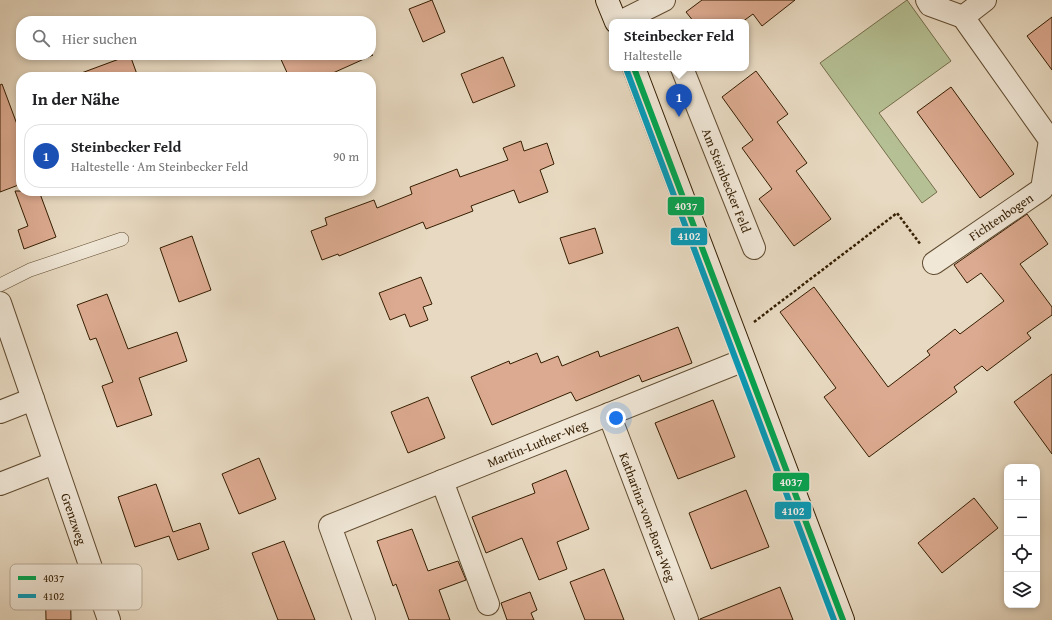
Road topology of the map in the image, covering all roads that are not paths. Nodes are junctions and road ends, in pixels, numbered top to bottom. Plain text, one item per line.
1 (607, 0) edge
2 (927, 0) edge
3 (985, 0) edge
4 (661, 9) edge
5 (963, 17) junction
6 (615, 19) edge
7 (629, 19) edge
8 (635, 71) edge
9 (683, 71) edge
10 (122, 239) dead end
11 (754, 248) dead end
12 (934, 263) road end
13 (0, 285) edge
14 (0, 303) edge
15 (744, 360) junction
16 (32, 399) junction
17 (0, 412) edge
18 (609, 414) junction
19 (54, 464) junction
20 (442, 481) junction
21 (0, 484) edge
22 (89, 564) edge
23 (488, 604) dead end
24 (105, 610) edge
25 (109, 620) edge
26 (364, 620) edge
27 (687, 620) edge
28 (843, 620) edge

1 - 6 street
2 - 5 street
3 - 5 street
4 - 7 street
5 - 12 street, Fichtenbogen
8 - 15 street
9 - 11 street, Am Steinbecker Feld
10 - 13 lane
14 - 16 street, Grenzweg
15 - 18 street, Martin-Luther-Weg
15 - 28 street
16 - 17 street
16 - 19 street, Grenzweg
18 - 20 street, Martin-Luther-Weg
18 - 27 street, Katharina-von-Bora-Weg
19 - 21 street
19 - 22 street, Grenzweg
20 - 23 street
20 - 26 street, Martin-Luther-Weg
24 - 25 street, Grenzweg

